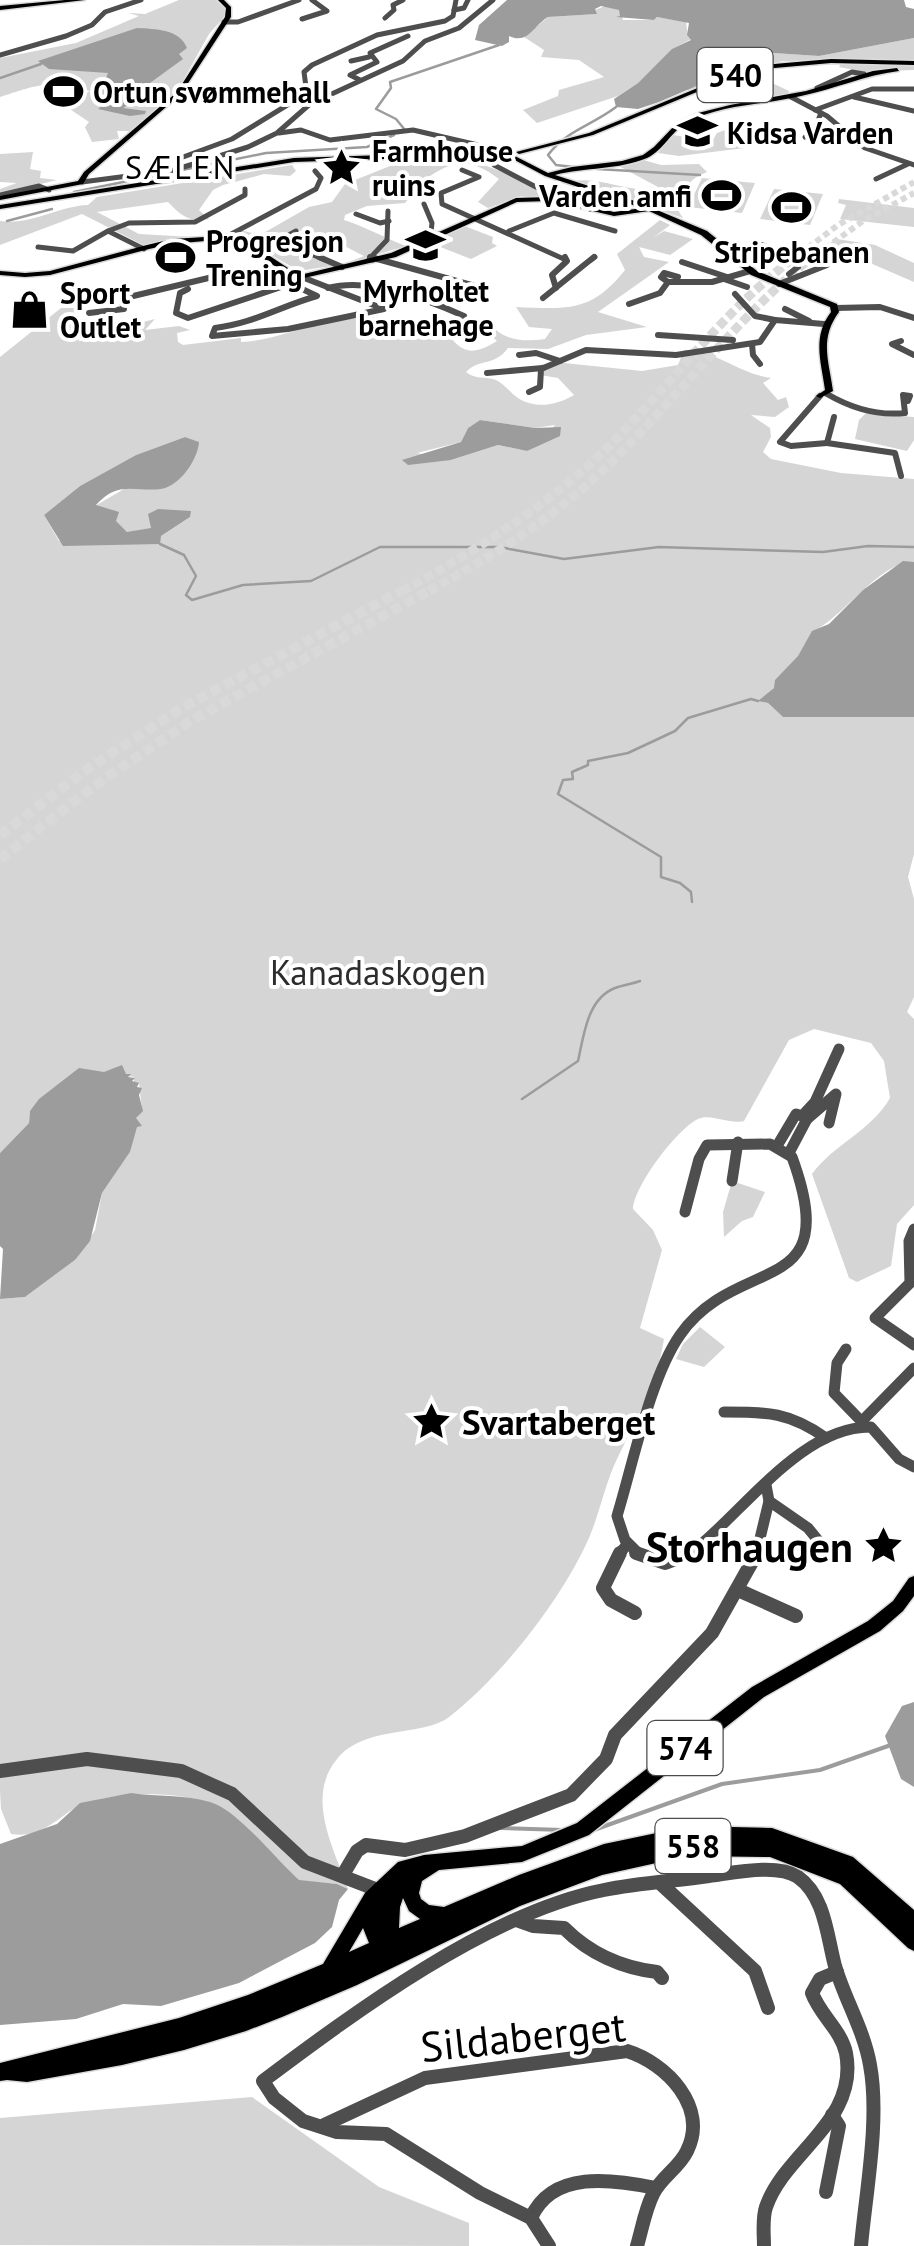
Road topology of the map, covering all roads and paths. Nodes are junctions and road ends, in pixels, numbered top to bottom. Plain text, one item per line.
1 (82, 0) edge
2 (141, 0) edge
3 (223, 0) edge
4 (299, 0) edge
5 (312, 0) edge
6 (403, 0) edge
7 (456, 0) edge
8 (468, 0) edge
9 (493, 0) edge
10 (0, 8) edge
11 (454, 10) junction
12 (384, 18) dead end
13 (302, 19) dead end
14 (224, 22) junction
15 (408, 36) dead end
16 (0, 55) edge
17 (370, 56) junction
18 (350, 61) dead end
19 (914, 67) edge
20 (361, 80) junction
21 (914, 90) edge
22 (791, 97) junction
23 (854, 97) junction
24 (818, 111) junction
25 (914, 111) edge
26 (277, 133) junction
27 (805, 137) dead end
28 (478, 145) dead end
29 (511, 151) junction
30 (912, 164) edge
31 (494, 165) dead end
32 (181, 168) junction
33 (315, 170) dead end
34 (462, 170) dead end
35 (547, 175) junction
36 (876, 180) dead end
37 (82, 182) junction
38 (245, 190) dead end
39 (0, 197) edge
40 (424, 204) dead end
41 (0, 208) edge
42 (648, 208) junction
43 (590, 209) junction
44 (388, 211) dead end
45 (356, 214) dead end
46 (472, 218) junction
47 (389, 221) junction
48 (509, 230) junction
49 (108, 231) junction
50 (296, 231) dead end
51 (615, 231) dead end
52 (438, 234) junction
53 (220, 240) junction
54 (759, 244) dead end
55 (38, 247) dead end
56 (144, 248) junction
57 (260, 252) junction
58 (312, 254) dead end
59 (595, 258) dead end
60 (372, 261) junction
61 (682, 262) dead end
62 (785, 263) dead end
63 (342, 267) junction
64 (750, 270) junction
65 (0, 274) edge
66 (678, 277) dead end
67 (792, 277) junction
68 (726, 278) junction
69 (298, 279) junction
70 (668, 282) junction
71 (780, 284) junction
72 (203, 286) dead end
73 (475, 286) dead end
74 (747, 287) dead end
75 (327, 288) junction
76 (381, 290) junction
77 (735, 294) dead end
78 (356, 298) junction
79 (629, 304) dead end
80 (836, 308) junction
81 (785, 309) dead end
82 (89, 313) dead end
83 (914, 318) edge
84 (775, 320) junction
85 (809, 322) junction
86 (824, 324) junction
87 (809, 332) dead end
88 (464, 334) dead end
89 (658, 335) dead end
90 (900, 341) dead end
91 (738, 343) junction
92 (752, 344) junction
93 (519, 355) dead end
94 (914, 355) edge
95 (561, 362) junction
96 (760, 364) dead end
97 (543, 368) junction
98 (488, 373) dead end
99 (529, 392) dead end
100 (822, 396) junction
101 (908, 401) dead end
102 (834, 417) dead end
103 (827, 443) junction
104 (901, 476) dead end
105 (840, 1050) dead end
106 (805, 1118) junction
107 (829, 1123) dead end
108 (738, 1142) junction
109 (783, 1150) junction
110 (732, 1181) dead end
111 (685, 1212) dead end
112 (914, 1229) edge
113 (914, 1345) edge
114 (846, 1349) dead end
115 (914, 1368) edge
116 (724, 1412) dead end
117 (864, 1422) junction
118 (826, 1438) junction
119 (914, 1467) edge
120 (766, 1486) junction
121 (769, 1501) junction
122 (626, 1546) junction
123 (825, 1549) dead end
124 (914, 1583) edge
125 (738, 1590) junction
126 (636, 1613) dead end
127 (796, 1616) dead end
128 (0, 1770) edge
129 (435, 1863) junction
130 (344, 1873) junction
131 (416, 1874) junction
132 (660, 1883) junction
133 (386, 1894) junction
134 (452, 1915) junction
135 (516, 1920) junction
136 (914, 1922) edge
137 (914, 1942) edge
138 (387, 1951) junction
139 (328, 1972) junction
140 (837, 1972) junction
141 (662, 1978) dead end
142 (768, 2008) dead end
143 (2, 2072) edge
144 (832, 2116) junction
145 (318, 2126) junction
146 (656, 2188) junction
147 (826, 2192) dead end
148 (531, 2218) junction
149 (549, 2246) edge
150 (636, 2246) edge
151 (764, 2246) edge
152 (862, 2246) edge

1 - 10 main road
2 - 16 street
3 - 14 main road
4 - 14 street
5 - 13 street
6 - 12 street
7 - 11 street
8 - 11 street
9 - 20 street
11 - 32 street
14 - 37 main road
15 - 17 street
17 - 18 street
17 - 20 street
19 - 22 main road
19 - 29 main road, 540
20 - 26 street
21 - 23 street
22 - 24 street
22 - 35 main road
23 - 24 street
23 - 25 street
24 - 27 street
24 - 30 street
26 - 28 street
26 - 32 street
29 - 35 main road
29 - 41 main road, 540
30 - 36 street
31 - 43 street
32 - 37 street
33 - 53 street
34 - 46 street
35 - 42 main road
37 - 39 main road
38 - 49 street
40 - 52 street
42 - 43 main road
42 - 64 main road
43 - 46 main road
44 - 47 street
45 - 47 street
46 - 48 street
46 - 52 main road
47 - 60 street
48 - 51 street
48 - 59 street
49 - 55 street
49 - 56 street
50 - 57 street
52 - 60 main road
53 - 56 main road
53 - 57 main road
54 - 67 street
56 - 65 main road
57 - 69 main road
58 - 63 street
60 - 63 main road
60 - 73 street
61 - 68 street
62 - 67 street
63 - 69 main road
64 - 68 street
64 - 71 main road
66 - 70 street
67 - 71 street
68 - 70 street
68 - 74 street
69 - 72 street
69 - 75 street
69 - 78 street
69 - 82 street
70 - 79 street
71 - 80 main road
75 - 76 street
75 - 78 street
76 - 78 street
76 - 88 street
77 - 84 street
80 - 83 street
80 - 86 main road
81 - 85 street
84 - 85 street
84 - 92 street
85 - 86 street
85 - 87 street
86 - 100 main road
89 - 91 street
90 - 94 street
91 - 92 street
91 - 95 street
92 - 96 street
93 - 95 street
95 - 97 street
97 - 98 street
97 - 99 street
100 - 101 street
100 - 103 street
102 - 103 street
103 - 104 street
105 - 106 street
106 - 107 street
106 - 109 street
108 - 109 street
108 - 110 street
108 - 111 street
109 - 122 street
112 - 113 street
114 - 117 street
115 - 117 street
116 - 118 street
117 - 118 street
117 - 119 street
118 - 120 street
120 - 121 street
120 - 122 street
121 - 123 street
121 - 125 street
122 - 126 street
124 - 129 main road, 574
125 - 127 street
125 - 130 street
128 - 130 street
129 - 131 main road, 574
129 - 133 main road, 574
130 - 133 street
131 - 133 main road, 574
131 - 134 main road
132 - 135 street
132 - 140 street
132 - 142 street
133 - 138 main road
133 - 139 main road, 574
134 - 136 main road, 558
134 - 138 main road, 558
135 - 141 street
135 - 145 street
137 - 138 main road, 558
138 - 139 main road, 558
138 - 143 main road, 558
139 - 143 main road, 558
140 - 144 street
140 - 152 street
144 - 147 street
144 - 151 street
145 - 146 street, Sildaberget
145 - 148 street
146 - 148 street
146 - 150 street, Sildaberget
148 - 149 street

